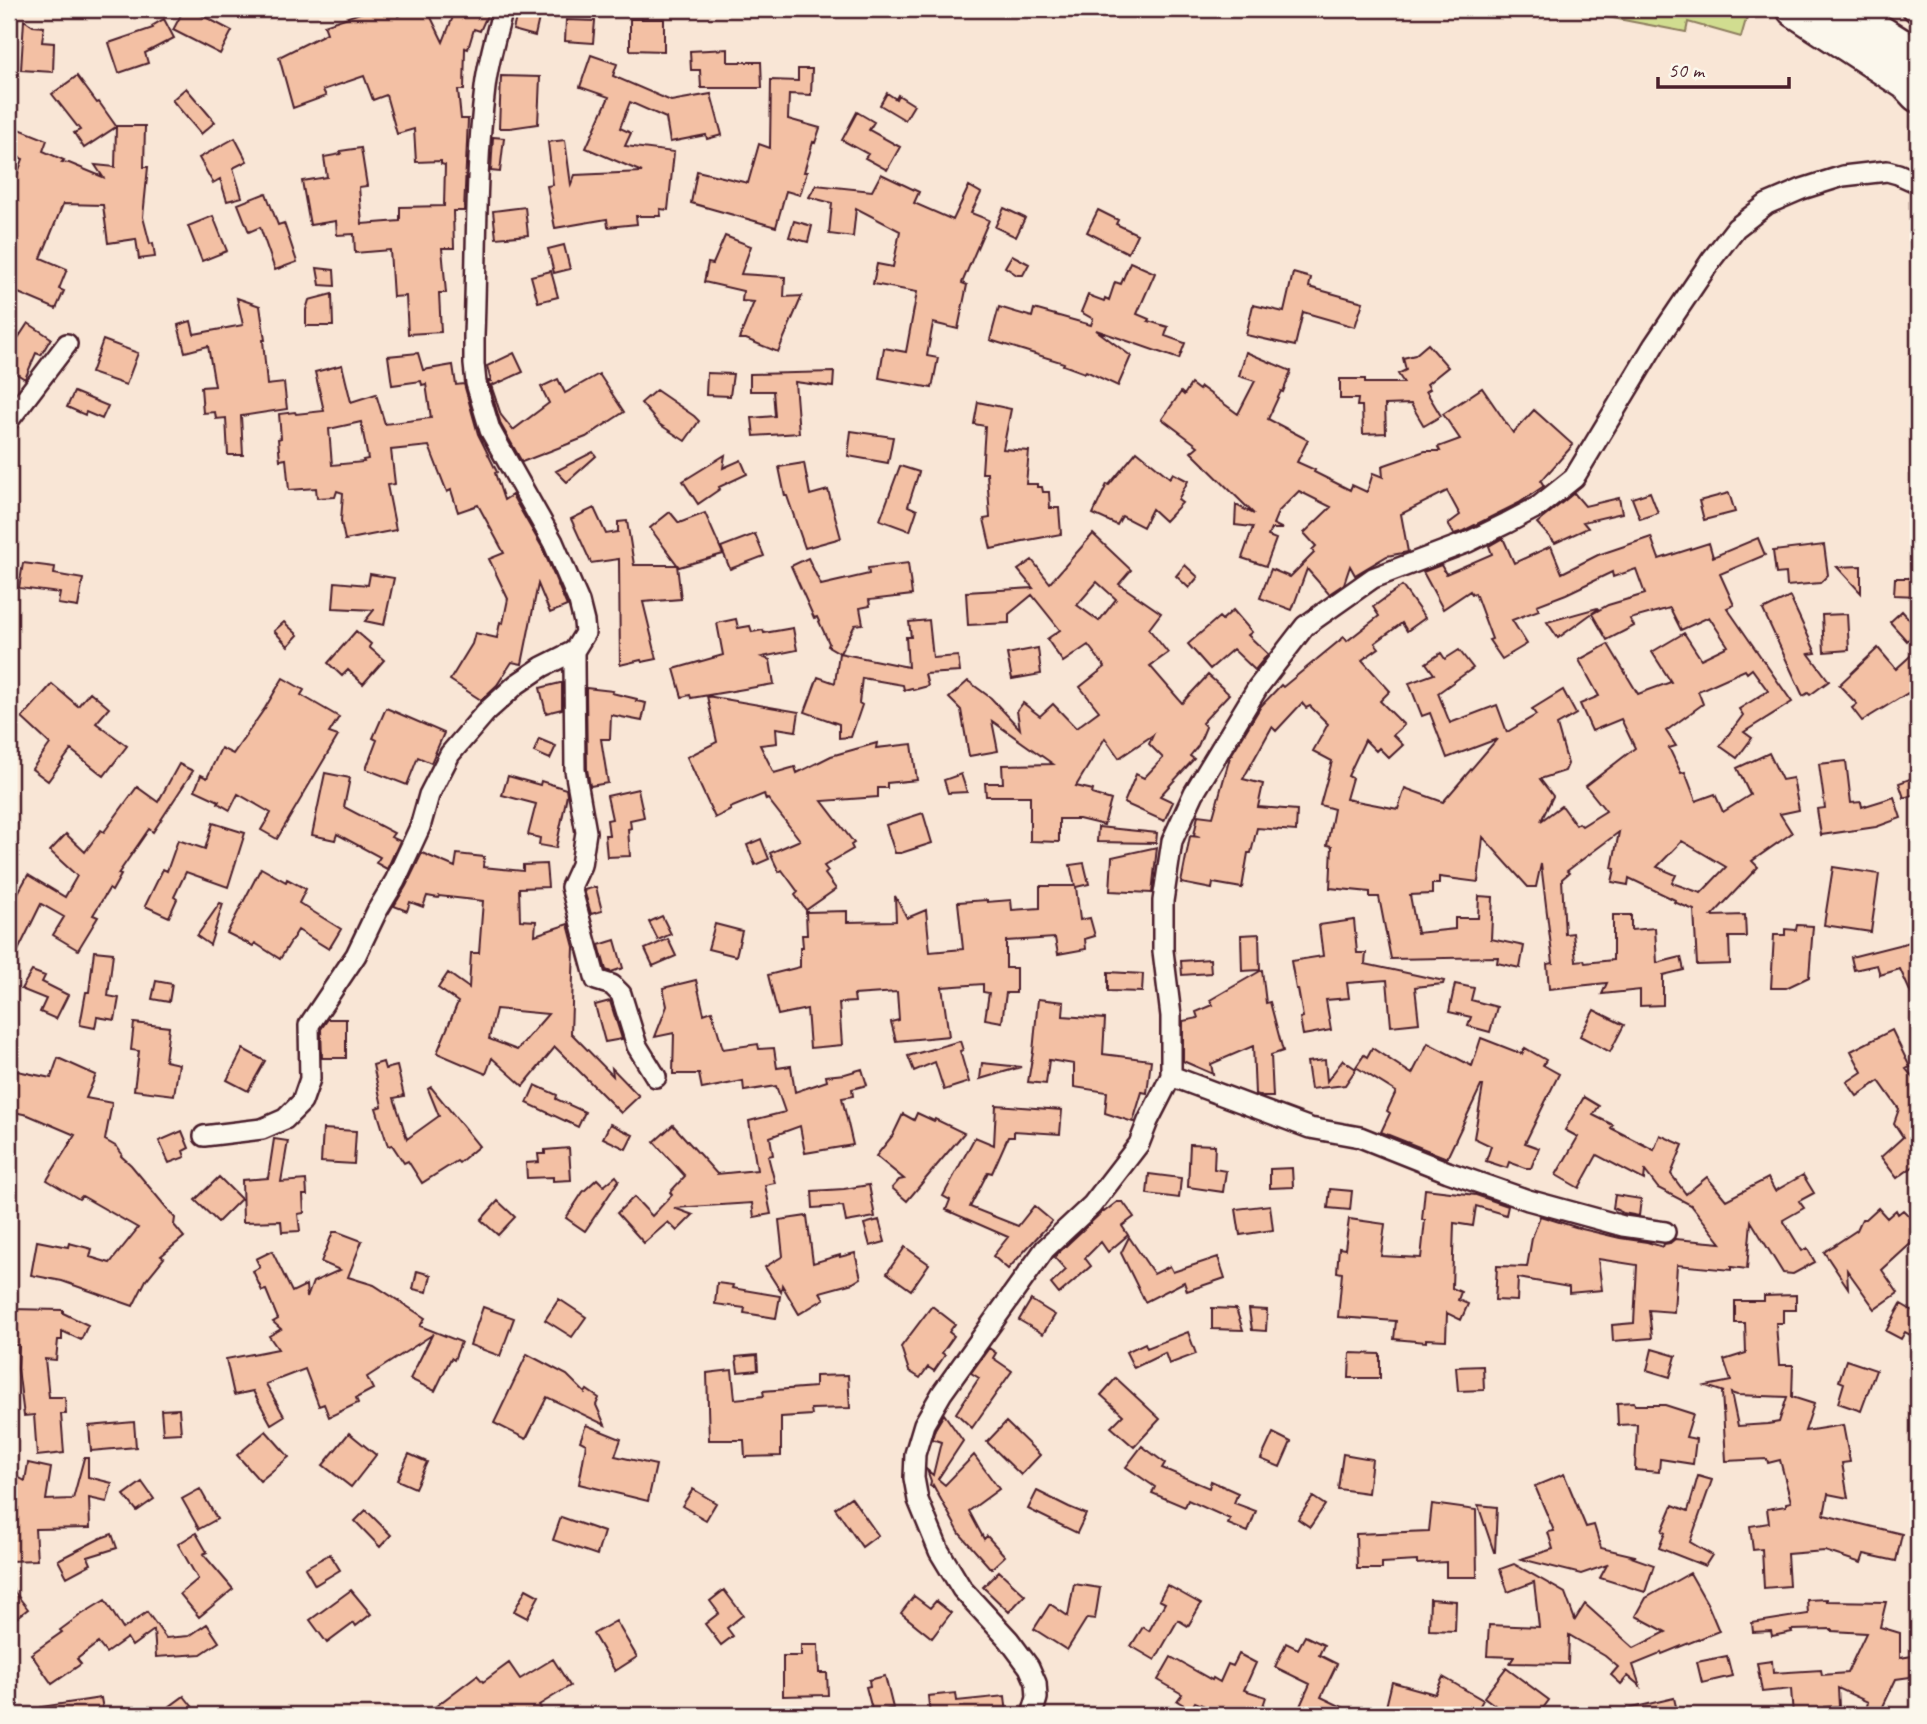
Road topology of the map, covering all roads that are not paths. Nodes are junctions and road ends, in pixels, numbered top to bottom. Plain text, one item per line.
1 (503, 9) edge
2 (1795, 9) edge
3 (1841, 9) edge
4 (1912, 9) edge
5 (1918, 15) edge
6 (1918, 60) edge
7 (1918, 94) edge
8 (1918, 183) edge
9 (67, 344) dead end
10 (9, 420) edge
11 (574, 651) junction
12 (1171, 1076) junction
13 (656, 1077) dead end
14 (204, 1136) dead end
15 (1665, 1232) dead end
16 (1032, 1715) edge

1 - 11 street
2 - 7 highway
3 - 6 highway
4 - 5 street
8 - 12 street
9 - 10 street
11 - 13 street
11 - 14 street
12 - 15 street
12 - 16 street

